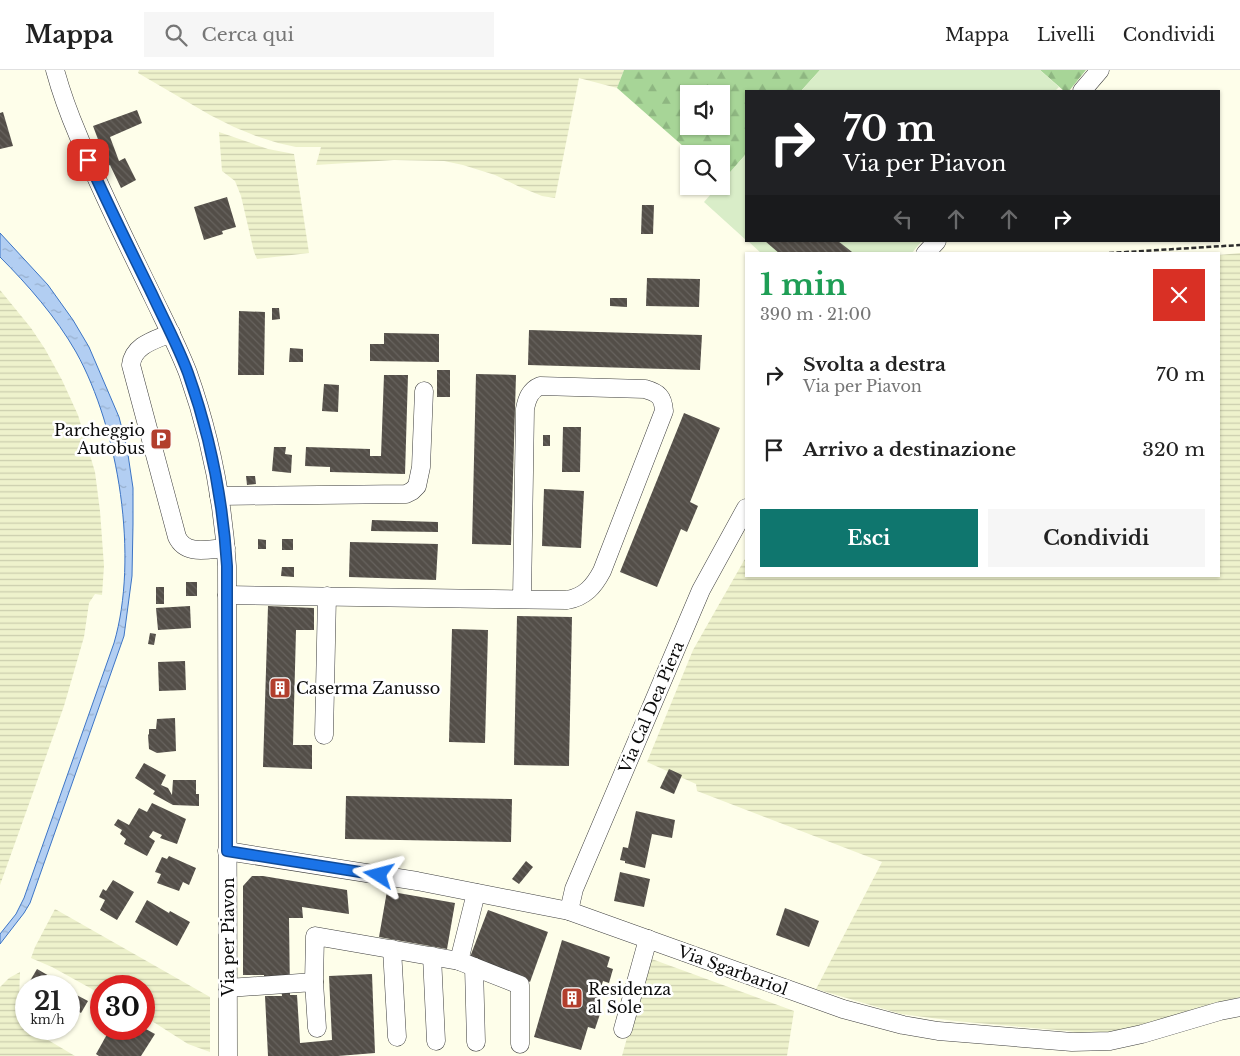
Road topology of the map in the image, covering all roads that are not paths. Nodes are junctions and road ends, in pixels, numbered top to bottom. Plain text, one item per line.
1 (55, 70) edge
2 (1100, 70) edge
3 (1083, 90) edge
4 (936, 242) edge
5 (927, 252) edge
6 (170, 333) junction
7 (424, 391) dead end
8 (219, 496) junction
9 (745, 510) edge
10 (226, 548) junction
11 (227, 595) junction
12 (327, 596) junction
13 (522, 599) junction
14 (324, 735) dead end
15 (227, 851) junction
16 (476, 893) junction
17 (569, 911) junction
18 (648, 939) junction
19 (392, 950) junction
20 (432, 956) junction
21 (466, 964) junction
22 (314, 982) junction
23 (228, 988) junction
24 (1240, 1007) edge
25 (317, 1028) dead end
26 (624, 1029) dead end
27 (397, 1038) dead end
28 (436, 1041) dead end
29 (476, 1042) dead end
30 (520, 1044) dead end
31 (228, 1056) edge

1 - 6 street, Via per Piavon
2 - 3 street
4 - 5 street
6 - 8 street, Via per Piavon
6 - 10 street
7 - 8 street
8 - 10 street, Via per Piavon
9 - 17 street, Via Cal Dea Piera
10 - 11 street, Via per Piavon
11 - 12 street
11 - 15 street, Via per Piavon
12 - 13 street
12 - 14 street
13 - 13 street
15 - 16 street, Via Sgarbariol
15 - 23 street, Via per Piavon
16 - 17 street, Via Sgarbariol
16 - 21 street
17 - 18 street, Via Sgarbariol
18 - 24 street, Via Sgarbariol
18 - 26 street
19 - 20 street
19 - 22 street
19 - 27 street
20 - 21 street
20 - 28 street
21 - 29 street
21 - 30 street
22 - 23 street
22 - 25 street
23 - 31 street, Via per Piavon

